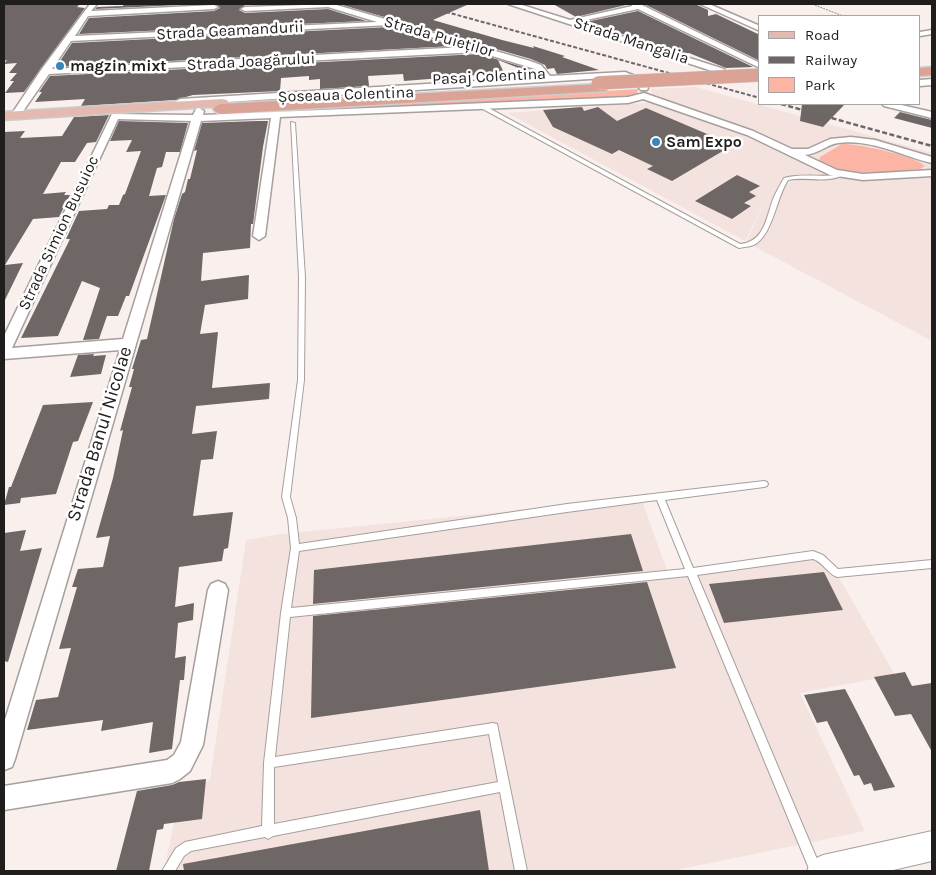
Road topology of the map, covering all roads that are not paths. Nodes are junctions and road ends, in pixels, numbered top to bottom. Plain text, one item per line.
1 (93, 4) edge
2 (328, 4) edge
3 (516, 4) edge
4 (704, 4) edge
5 (638, 5) edge
6 (214, 7) dead end
7 (86, 14) junction
8 (243, 17) edge
9 (571, 21) junction
10 (393, 23) junction
11 (758, 28) edge
12 (68, 39) junction
13 (450, 40) junction
14 (481, 49) junction
15 (428, 52) junction
16 (758, 65) edge
17 (721, 71) dead end
18 (44, 72) junction
19 (758, 75) edge
20 (547, 79) junction
21 (758, 81) edge
22 (599, 86) junction
23 (644, 96) junction
24 (891, 105) edge
25 (221, 106) junction
26 (483, 107) junction
27 (121, 112) junction
28 (197, 114) junction
29 (276, 115) junction
30 (932, 115) edge
31 (8, 118) edge
32 (293, 123) dead end
33 (790, 151) junction
34 (932, 160) edge
35 (932, 173) edge
36 (841, 175) junction
37 (259, 236) dead end
38 (127, 344) junction
39 (4, 350) edge
40 (4, 354) edge
41 (764, 484) dead end
42 (660, 498) junction
43 (295, 548) junction
44 (932, 564) edge
45 (691, 572) junction
46 (218, 590) dead end
47 (286, 613) junction
48 (4, 759) edge
49 (269, 763) junction
50 (504, 786) junction
51 (4, 798) edge
52 (268, 832) junction
53 (932, 846) edge
54 (863, 867) edge
55 (168, 871) edge
56 (521, 871) edge
57 (816, 871) edge
58 (823, 871) edge

1 - 7 street
2 - 8 street, Strada Puieților
2 - 10 street, Strada Puieților
3 - 9 street, Strada Mangalia
4 - 11 street
5 - 9 street
5 - 16 street
6 - 7 street
7 - 12 street
8 - 10 street, Strada Geamandurii
8 - 12 street, Strada Geamandurii
9 - 17 street, Strada Mangalia
10 - 13 street, Strada Puieților
12 - 18 street
13 - 14 street, Strada Puieților
13 - 15 street, Strada Joagărului
14 - 15 street, Strada Joagărului
14 - 20 street, Strada Puieților
15 - 18 street, Strada Joagărului
18 - 31 street
19 - 22 highway, Pasaj Colentina, bridge
20 - 23 street, Șoseaua Colentina
20 - 27 street, Șoseaua Colentina
21 - 22 highway, Pasaj Colentina
22 - 25 highway, Pasaj Colentina
23 - 26 street, Șoseaua Colentina
23 - 33 street
24 - 30 street
25 - 27 main road, Șoseaua Colentina
25 - 28 main road, Șoseaua Colentina
26 - 29 street, Șoseaua Colentina
26 - 36 lane
27 - 28 main road, Șoseaua Colentina
27 - 31 main road, Șoseaua Colentina
27 - 39 street, Strada Simion Busuioc
28 - 29 street, Șoseaua Colentina
28 - 38 street, Strada Banul Nicolae
29 - 37 street
32 - 43 lane
33 - 34 street
33 - 36 street
35 - 36 street
38 - 40 street
38 - 48 street, Strada Banul Nicolae
41 - 42 lane
42 - 43 lane
42 - 45 lane
43 - 47 lane
44 - 45 lane
45 - 47 lane
45 - 57 lane
46 - 51 street
47 - 49 lane
49 - 50 lane
49 - 52 lane
50 - 52 lane
50 - 56 lane
52 - 55 lane
53 - 54 street
54 - 58 street

